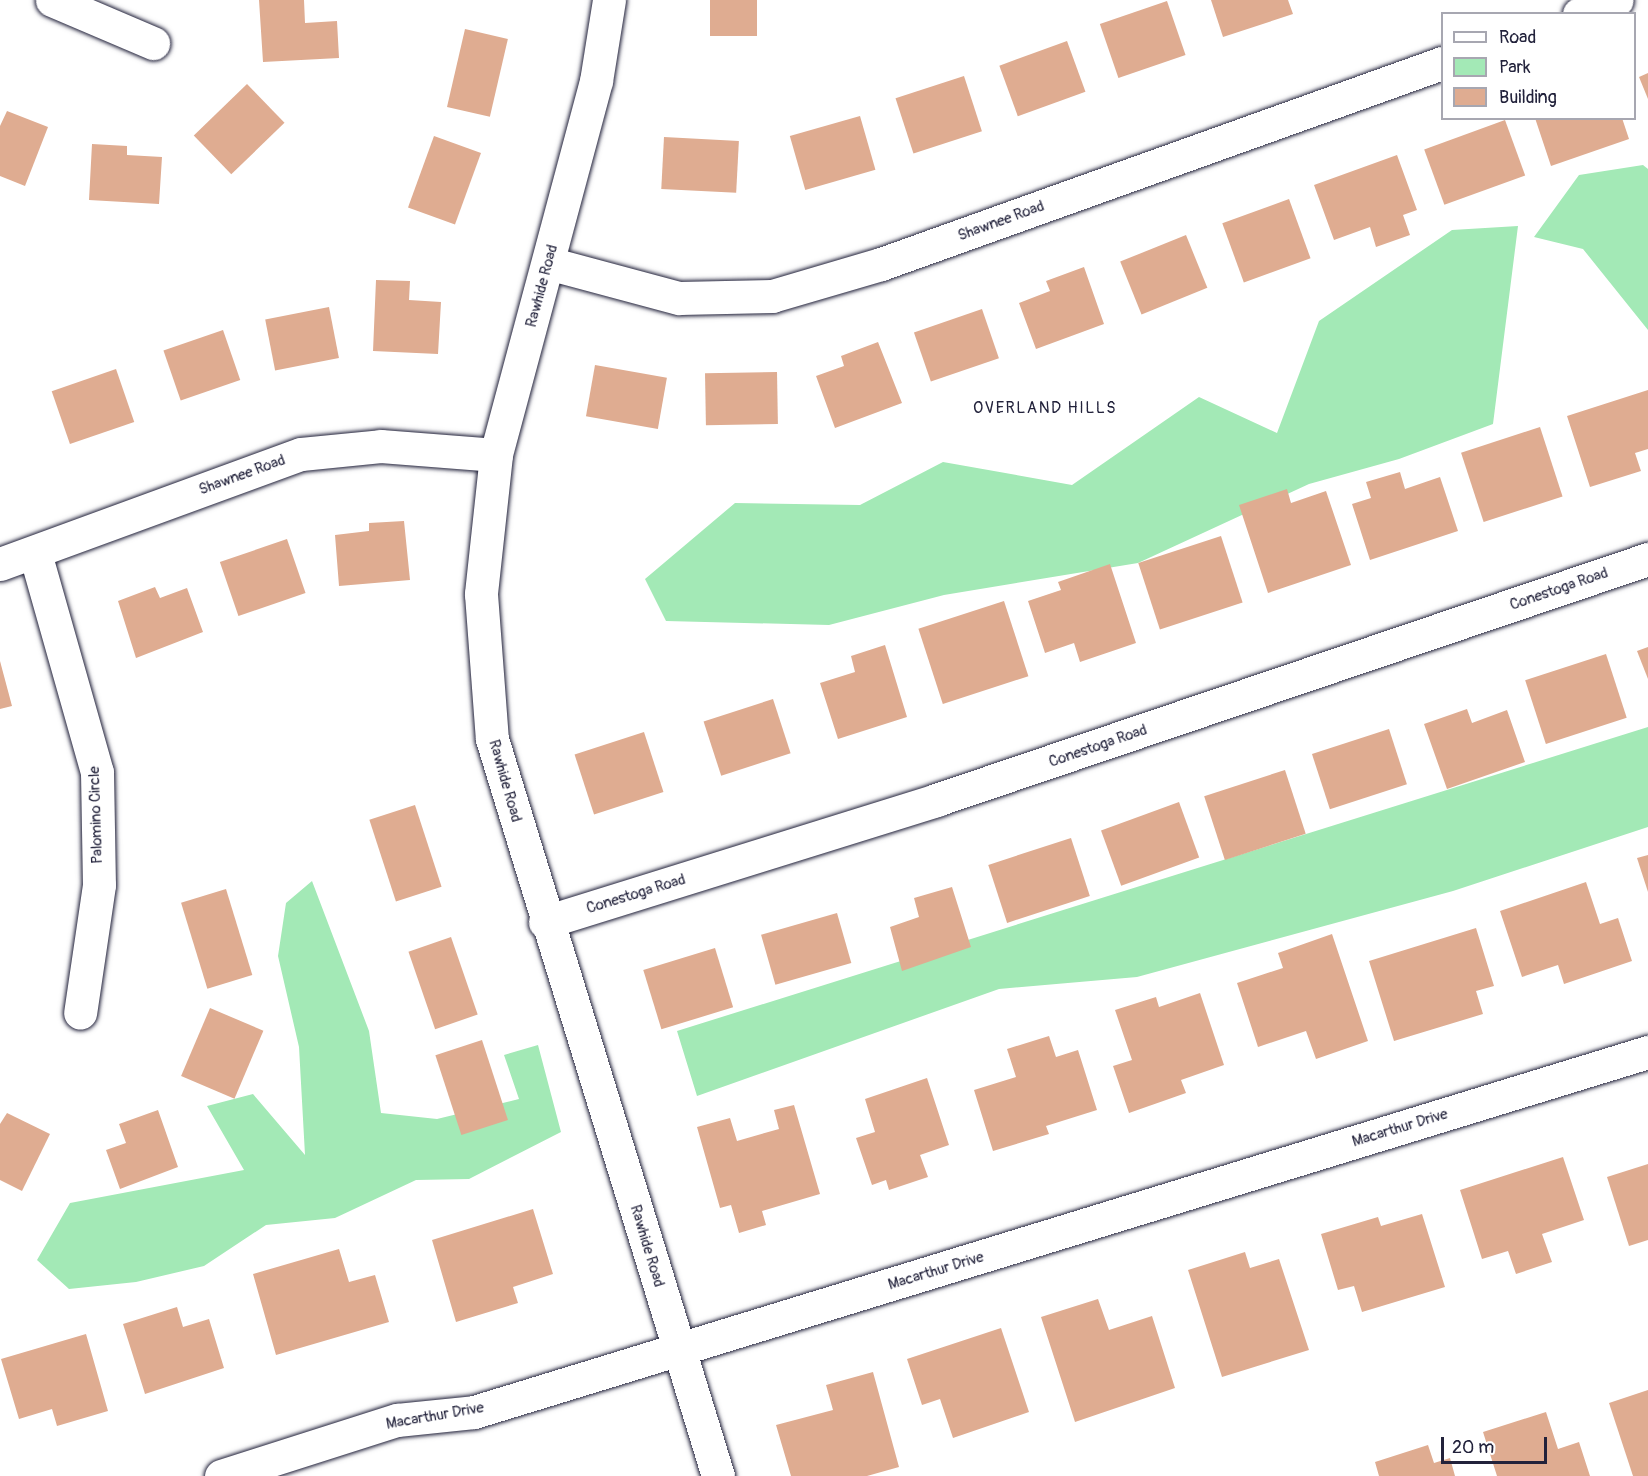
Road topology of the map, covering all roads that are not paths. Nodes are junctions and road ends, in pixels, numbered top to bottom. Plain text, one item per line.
1 (52, 0) edge
2 (609, 0) edge
3 (1617, 0) edge
4 (1584, 12) edge
5 (153, 43) dead end
6 (1441, 64) edge
7 (548, 263) junction
8 (496, 455) junction
9 (35, 552) junction
10 (1648, 559) edge
11 (0, 564) edge
12 (545, 922) junction
13 (80, 1013) dead end
14 (1648, 1052) edge
15 (680, 1350) junction
16 (221, 1476) edge
17 (718, 1476) edge

1 - 5 street
2 - 7 street, Rawhide Road
3 - 4 street
6 - 7 street, Shawnee Road
7 - 8 street, Rawhide Road
8 - 9 street, Shawnee Road
8 - 12 street, Rawhide Road
9 - 11 street, Shawnee Road
9 - 13 street, Palomino Circle
10 - 12 street, Conestoga Road
12 - 15 street, Rawhide Road
14 - 15 street, Macarthur Drive
15 - 16 street, Macarthur Drive
15 - 17 street, Rawhide Road

